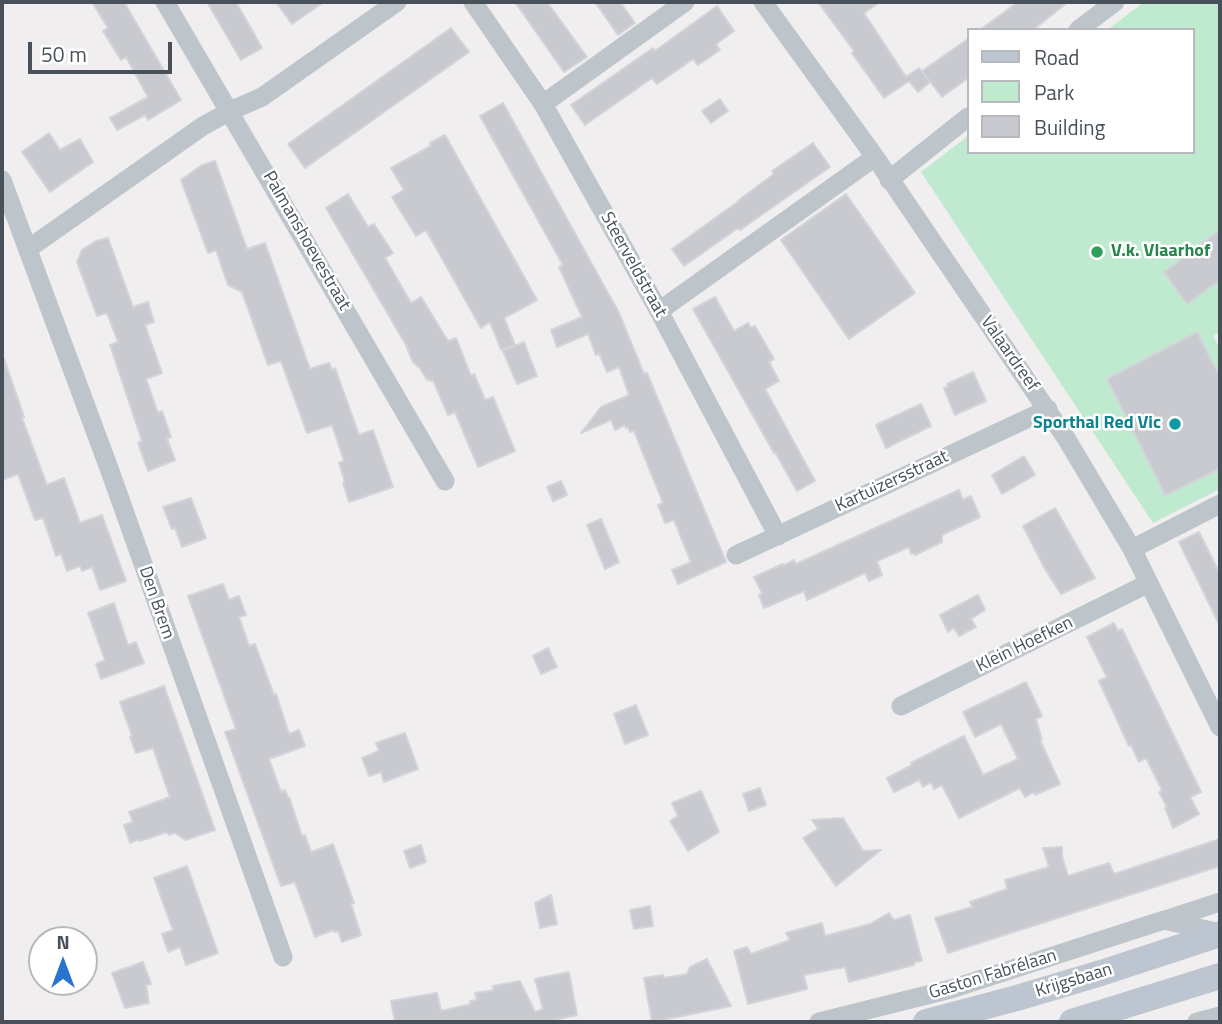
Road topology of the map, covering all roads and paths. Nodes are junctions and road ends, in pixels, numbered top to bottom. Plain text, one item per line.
1 (165, 2) edge
2 (397, 2) edge
3 (473, 2) edge
4 (685, 2) edge
5 (763, 2) edge
6 (1106, 4) edge
7 (1081, 28) edge
8 (543, 104) junction
9 (230, 111) junction
10 (967, 118) edge
11 (875, 157) junction
12 (2, 180) edge
13 (889, 180) junction
14 (29, 249) junction
15 (659, 311) junction
16 (1048, 409) junction
17 (445, 481) dead end
18 (1220, 504) edge
19 (778, 536) junction
20 (1132, 549) junction
21 (736, 555) dead end
22 (1149, 583) junction
23 (901, 706) dead end
24 (1220, 727) edge
25 (1220, 902) edge
26 (1164, 920) junction
27 (1220, 934) edge
28 (283, 957) dead end
29 (1220, 976) edge
30 (1220, 1016) edge
31 (819, 1022) edge
32 (926, 1022) edge
33 (1072, 1022) edge
34 (1197, 1022) edge

1 - 9 street, Palmanshoevestraat
2 - 9 street
3 - 8 street, Steerveldstraat
4 - 8 street
5 - 11 street, Valaardreef
6 - 7 street
8 - 15 street, Steerveldstraat
9 - 14 street
9 - 17 street, Palmanshoevestraat
10 - 13 street
11 - 13 street, Valaardreef
11 - 15 street
12 - 14 street, Den Brem
13 - 16 street, Valaardreef
14 - 28 street, Den Brem
15 - 19 street, Steerveldstraat
16 - 19 street, Kartuizersstraat
16 - 20 street, Valaardreef
18 - 20 street
19 - 21 street, Kartuizersstraat
20 - 22 street, Valaardreef
22 - 23 street, Klein Hoefken
22 - 24 street, Valaardreef
25 - 26 street, Gaston Fabrélaan
26 - 27 street
26 - 31 street, Gaston Fabrélaan
27 - 32 main road, Krijgsbaan
29 - 33 main road
30 - 34 street

